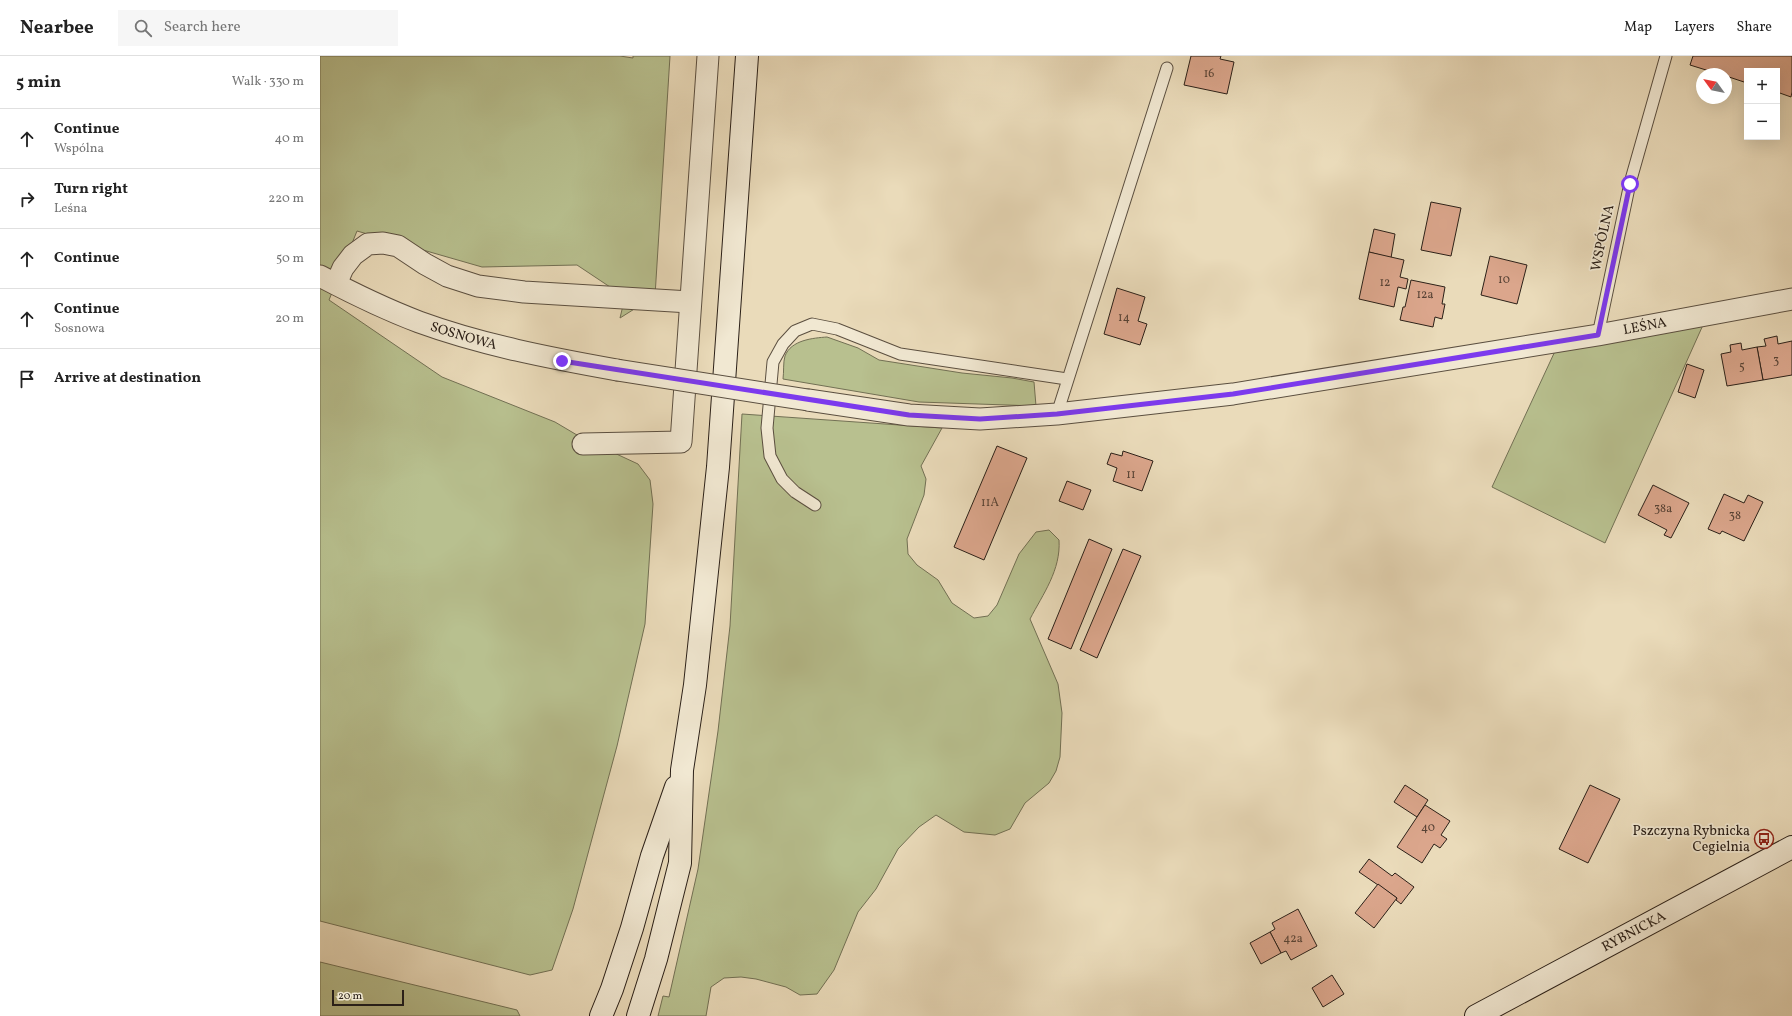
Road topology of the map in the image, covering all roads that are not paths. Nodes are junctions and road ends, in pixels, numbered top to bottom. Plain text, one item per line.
1 (708, 56) edge
2 (747, 56) edge
3 (1666, 56) edge
4 (1167, 68) dead end
5 (328, 280) edge
6 (1792, 299) edge
7 (690, 302) junction
8 (1598, 335) junction
9 (1067, 379) junction
10 (808, 400) joint
11 (1057, 414) junction
12 (583, 444) dead end
13 (815, 505) dead end
14 (682, 770) junction
15 (1792, 847) edge
16 (601, 1016) edge
17 (638, 1016) edge
18 (1476, 1016) edge

1 - 7 street
2 - 14 main road
3 - 8 lane, WSPÓLNA
4 - 9 lane
5 - 7 street
5 - 10 street, SOSNOWA, bridge
6 - 8 street, LEŚNA
7 - 12 street
8 - 11 street, LEŚNA
9 - 11 lane
9 - 13 lane
10 - 11 street, LEŚNA
14 - 16 main road
14 - 17 main road
15 - 18 main road, RYBNICKA

